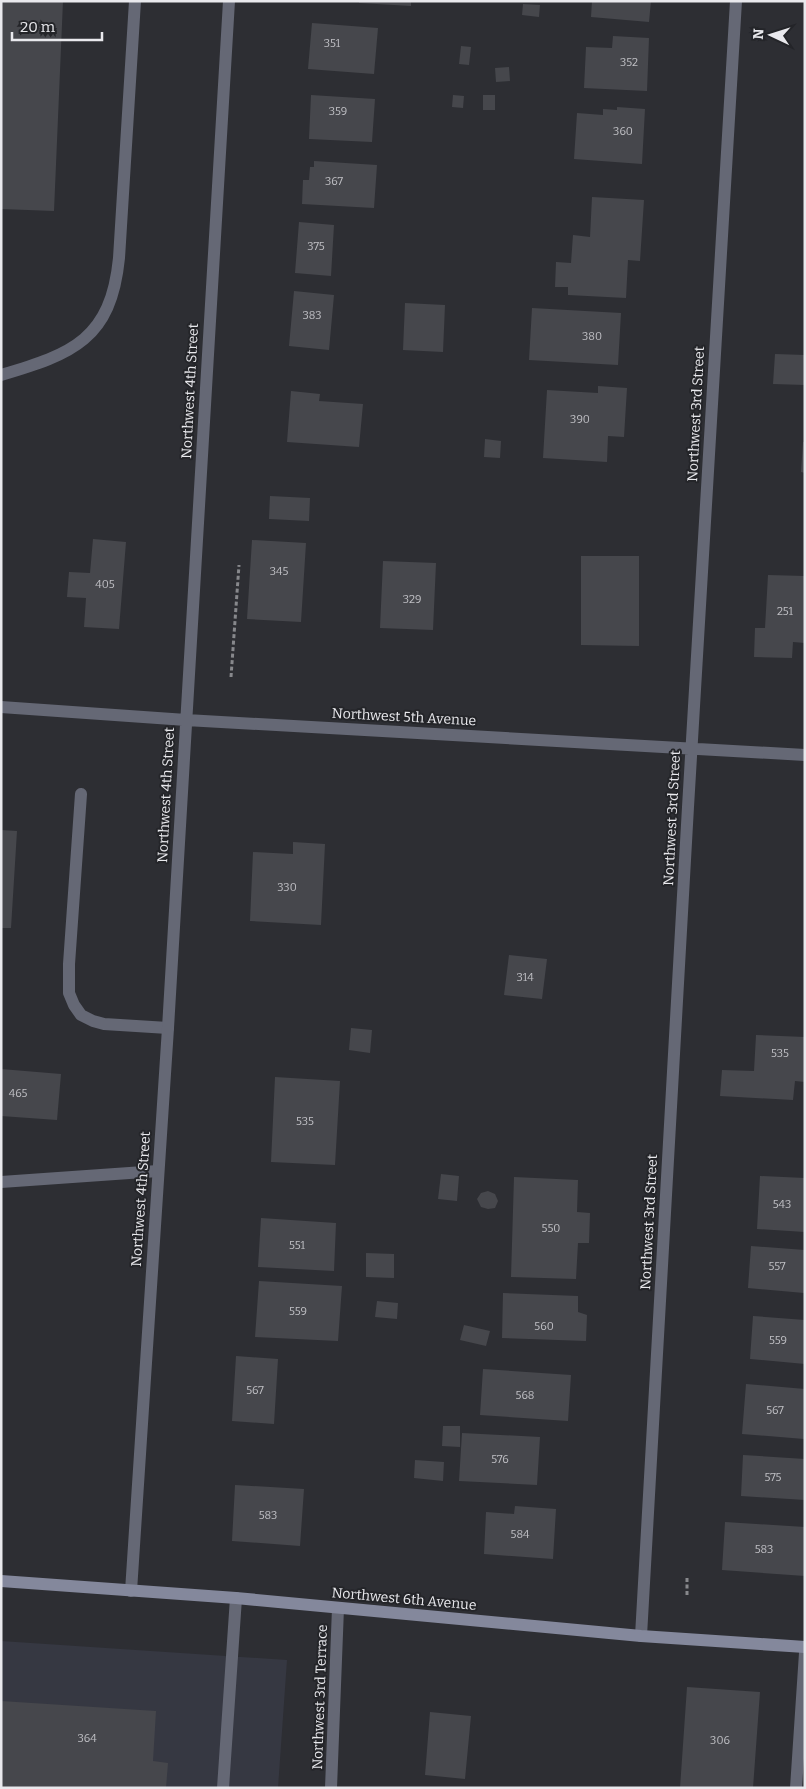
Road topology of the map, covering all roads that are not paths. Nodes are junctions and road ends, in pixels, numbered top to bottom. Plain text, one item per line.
1 (135, 1) edge
2 (229, 1) edge
3 (736, 1) edge
4 (1, 375) edge
5 (1, 707) edge
6 (186, 720) junction
7 (691, 748) junction
8 (805, 755) edge
9 (81, 794) dead end
10 (168, 1028) junction
11 (158, 1171) junction
12 (1, 1182) edge
13 (1, 1581) edge
14 (131, 1591) junction
15 (236, 1598) junction
16 (338, 1608) junction
17 (641, 1636) junction
18 (805, 1646) edge
19 (805, 1653) edge
20 (223, 1788) edge
21 (331, 1788) edge
22 (796, 1788) edge

1 - 4 street
2 - 6 street, Northwest 4th Street
3 - 7 street, Northwest 3rd Street
5 - 6 street, Northwest 5th Avenue
6 - 7 street, Northwest 5th Avenue
6 - 10 street, Northwest 4th Street
7 - 8 street, Northwest 5th Avenue
7 - 17 street, Northwest 3rd Street
9 - 10 street
10 - 11 street, Northwest 4th Street
11 - 12 street
11 - 14 street, Northwest 4th Street
13 - 14 street, Northwest 6th Avenue
14 - 15 street, Northwest 6th Avenue
15 - 16 street, Northwest 6th Avenue
15 - 20 street
16 - 17 street, Northwest 6th Avenue
16 - 21 street, Northwest 3rd Terrace
17 - 18 street, Northwest 6th Avenue
19 - 22 street

